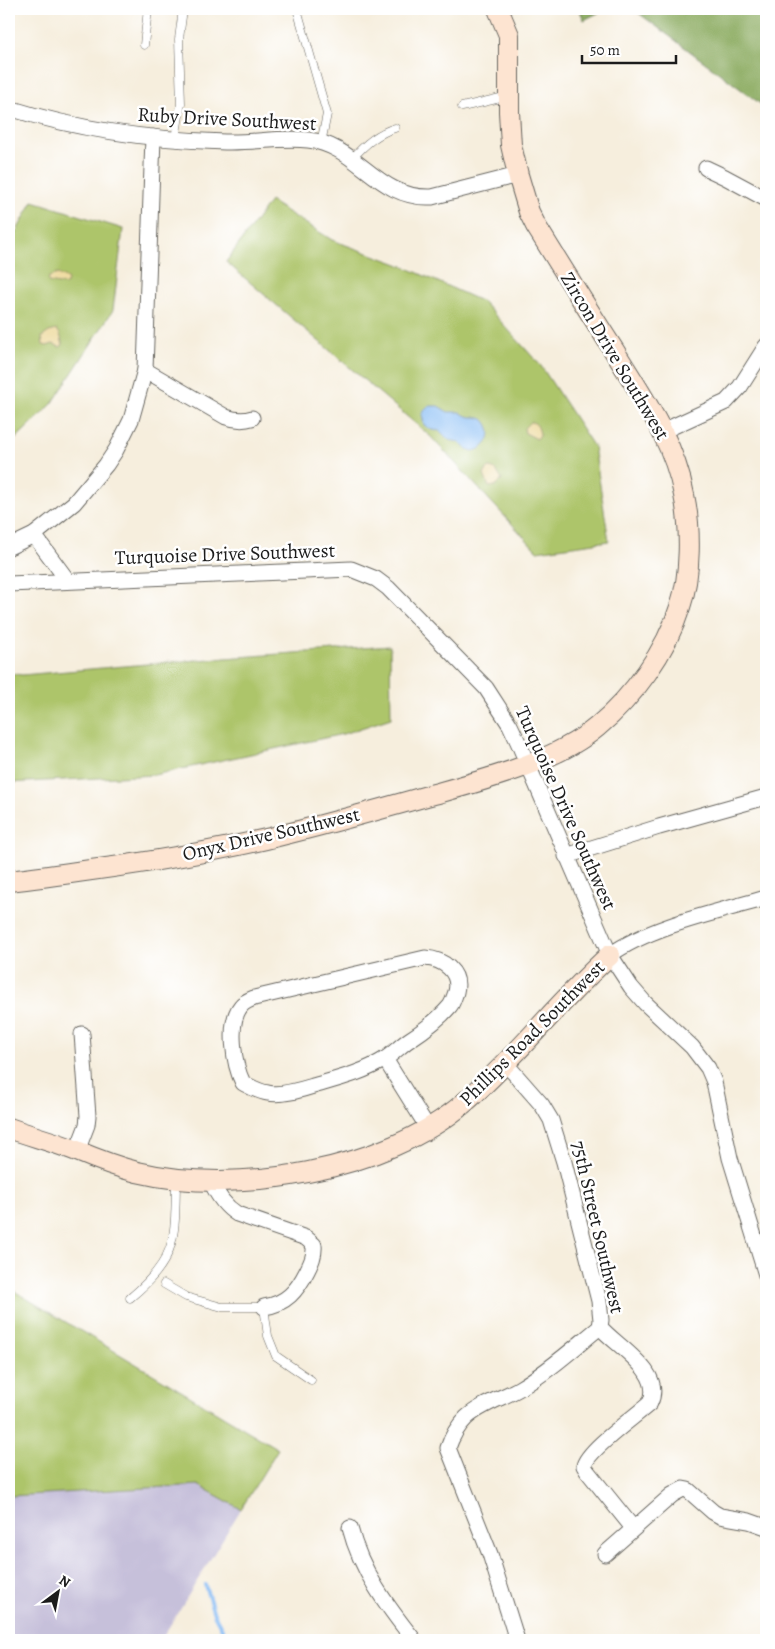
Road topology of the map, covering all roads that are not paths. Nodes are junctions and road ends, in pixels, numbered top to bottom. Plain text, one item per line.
1 (148, 9) edge
2 (183, 9) edge
3 (296, 9) edge
4 (498, 9) edge
5 (144, 45) dead end
6 (509, 96) junction
7 (462, 107) dead end
8 (9, 108) edge
9 (395, 128) dead end
10 (153, 137) junction
11 (176, 139) junction
12 (321, 143) junction
13 (352, 159) junction
14 (706, 168) dead end
15 (518, 175) junction
16 (766, 199) edge
17 (766, 346) edge
18 (145, 370) junction
19 (252, 418) dead end
20 (663, 431) junction
21 (34, 535) junction
22 (9, 547) edge
23 (68, 581) junction
24 (9, 584) edge
25 (528, 765) junction
26 (766, 797) edge
27 (566, 856) junction
28 (9, 881) edge
29 (766, 898) edge
30 (610, 955) junction
31 (82, 1034) dead end
32 (385, 1059) junction
33 (506, 1064) junction
34 (9, 1128) edge
35 (428, 1128) junction
36 (77, 1151) junction
37 (176, 1179) junction
38 (211, 1181) junction
39 (766, 1275) edge
40 (164, 1284) dead end
41 (130, 1298) dead end
42 (264, 1307) junction
43 (600, 1327) junction
44 (311, 1380) dead end
45 (766, 1527) edge
46 (350, 1528) dead end
47 (633, 1528) junction
48 (605, 1554) dead end
49 (414, 1640) edge
50 (517, 1640) edge

1 - 5 lane
2 - 11 lane
3 - 12 lane
4 - 6 street, Zircon Drive Southwest
6 - 7 lane
6 - 15 street, Zircon Drive Southwest
8 - 10 street, Ruby Drive Southwest
9 - 13 lane
10 - 11 street, Ruby Drive Southwest
10 - 18 street
11 - 12 street, Ruby Drive Southwest
12 - 13 street, Ruby Drive Southwest
13 - 15 street, Ruby Drive Southwest
14 - 16 street
15 - 20 street, Zircon Drive Southwest
17 - 20 street
18 - 19 street
18 - 21 street
20 - 25 street, Zircon Drive Southwest
21 - 22 street
21 - 23 street
23 - 24 street, Turquoise Drive Southwest
23 - 25 street, Turquoise Drive Southwest
25 - 27 street, Turquoise Drive Southwest
25 - 28 street, Onyx Drive Southwest
26 - 27 street
27 - 30 street, Turquoise Drive Southwest
29 - 30 street, Phillips Road Southwest
30 - 33 street, Phillips Road Southwest
30 - 39 street, Turquoise Drive Southwest
31 - 36 street
32 - 32 street
32 - 35 street
33 - 35 street, Phillips Road Southwest
33 - 43 street, 75th Street Southwest
34 - 36 street, Phillips Road Southwest
35 - 38 street, Phillips Road Southwest
36 - 37 street, Phillips Road Southwest
37 - 38 street, Phillips Road Southwest
37 - 41 lane
38 - 42 street
40 - 42 lane
42 - 44 lane
43 - 47 street, 75th Street Southwest
43 - 50 street
45 - 47 street
46 - 49 street
47 - 48 street

